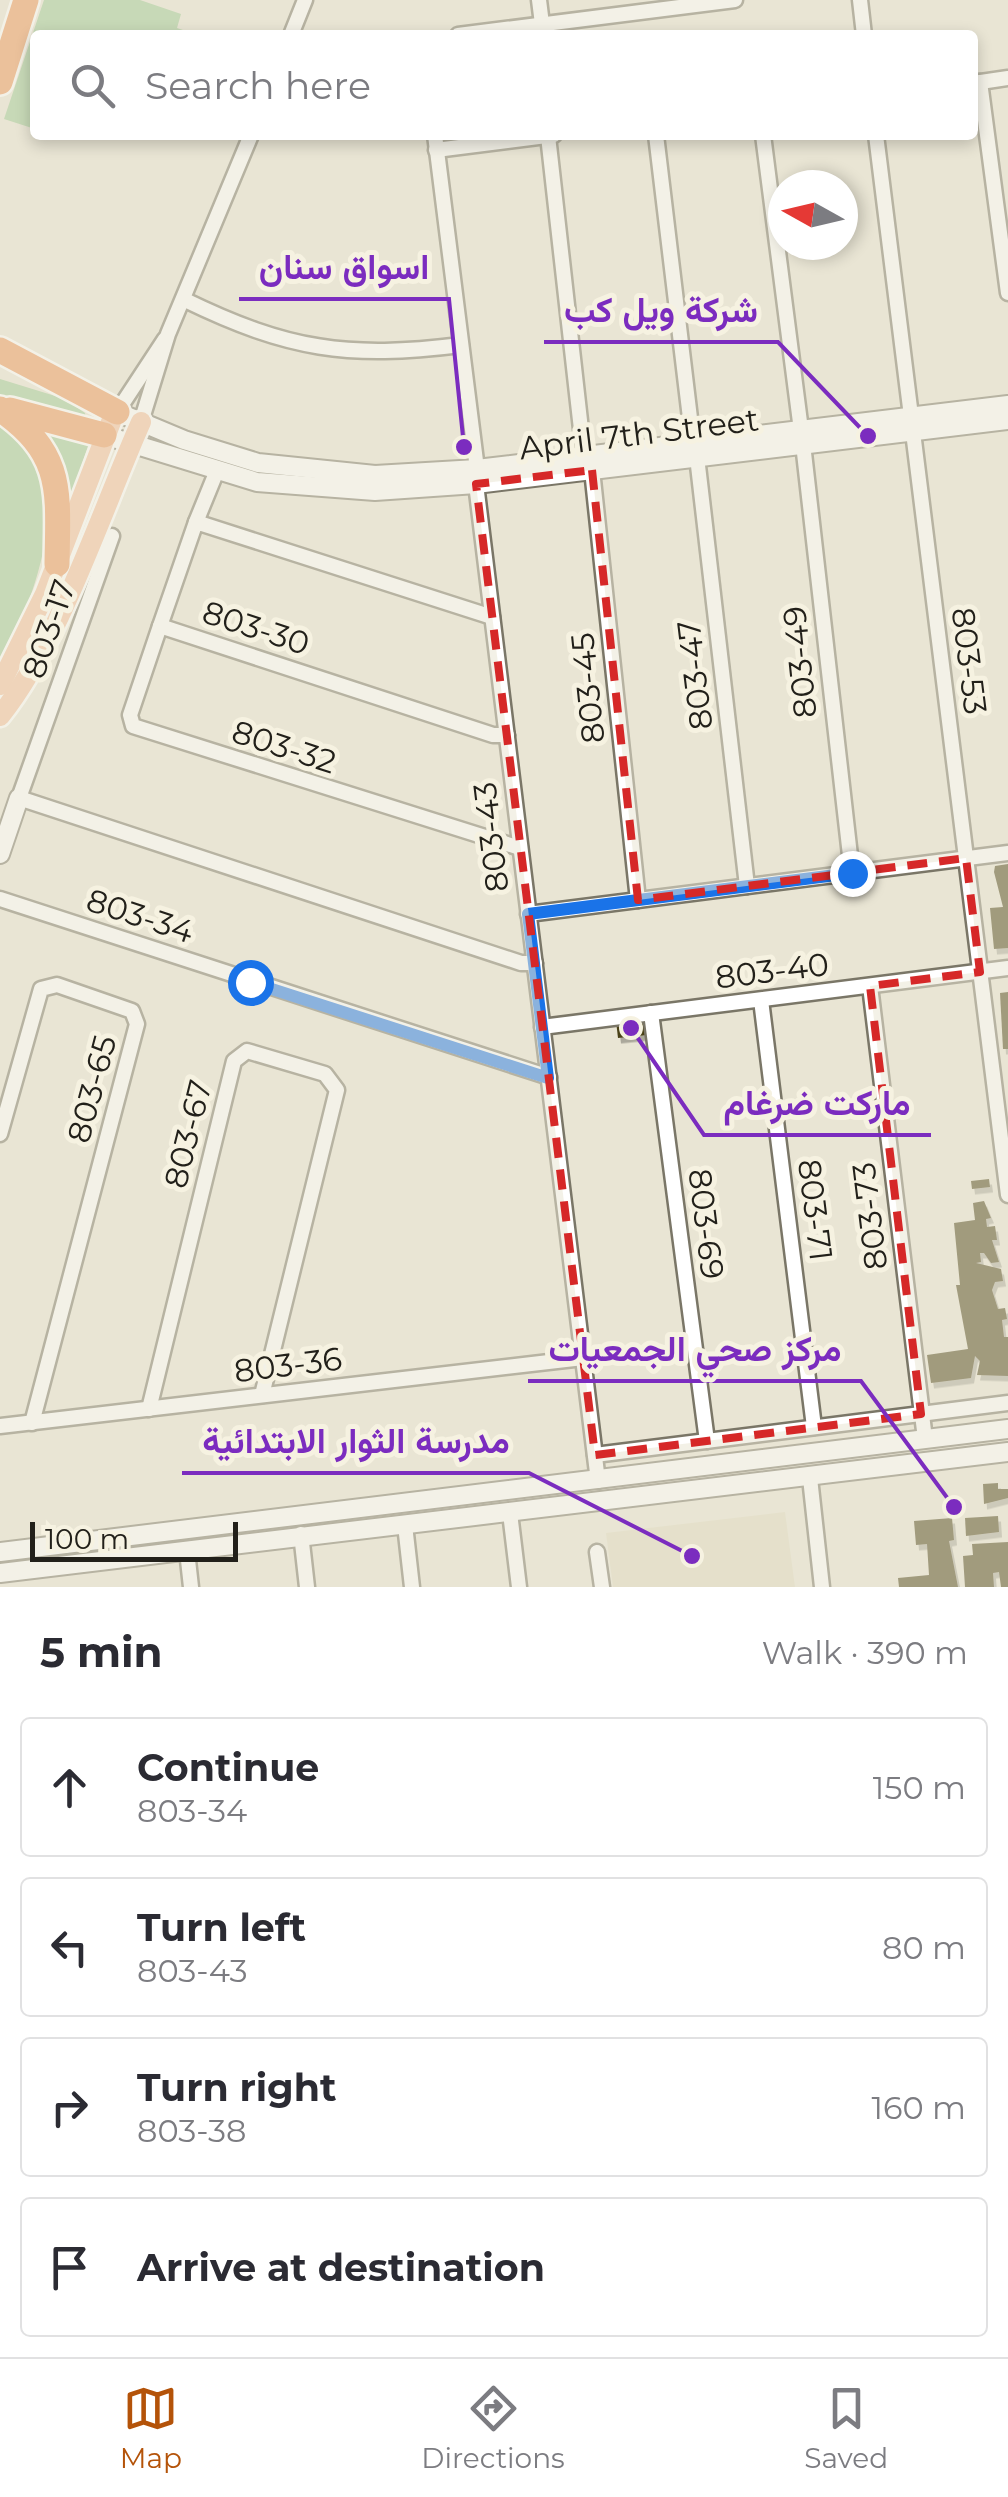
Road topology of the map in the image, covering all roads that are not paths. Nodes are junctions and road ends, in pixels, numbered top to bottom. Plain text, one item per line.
1 (12, 0) edge
2 (26, 0) edge
3 (304, 0) edge
4 (539, 0) edge
5 (735, 0) edge
6 (860, 0) edge
7 (644, 6) edge
8 (542, 24) junction
9 (293, 30) edge
10 (496, 30) edge
11 (863, 30) edge
12 (0, 31) edge
13 (1008, 78) edge
14 (0, 82) edge
15 (978, 82) edge
16 (978, 89) edge
17 (249, 140) edge
18 (469, 140) edge
19 (552, 140) edge
20 (657, 140) edge
21 (764, 140) edge
22 (877, 140) edge
23 (436, 142) edge
24 (1008, 293) edge
25 (185, 300) junction
26 (168, 334) junction
27 (461, 345) junction
28 (0, 350) edge
29 (1008, 405) edge
30 (0, 408) edge
31 (129, 417) junction
32 (1008, 420) edge
33 (912, 424) junction
34 (104, 435) junction
35 (802, 437) junction
36 (130, 445) junction
37 (695, 450) junction
38 (588, 463) junction
39 (216, 473) junction
40 (476, 476) junction
41 (196, 522) junction
42 (112, 536) dead end
43 (56, 564) junction
44 (492, 617) junction
45 (160, 626) junction
46 (0, 685) edge
47 (0, 716) edge
48 (506, 735) junction
49 (19, 798) junction
50 (520, 848) junction
51 (1008, 853) edge
52 (0, 854) edge
53 (966, 858) junction
54 (852, 873) junction
55 (747, 886) junction
56 (0, 899) edge
57 (638, 900) junction
58 (528, 914) junction
59 (534, 963) junction
60 (1008, 968) edge
61 (980, 972) junction
62 (870, 986) junction
63 (761, 1000) junction
64 (651, 1014) junction
65 (542, 1027) junction
66 (548, 1078) junction
67 (0, 1134) edge
68 (1008, 1195) edge
69 (583, 1358) junction
70 (262, 1395) junction
71 (1008, 1403) edge
72 (149, 1409) junction
73 (922, 1414) junction
74 (32, 1422) junction
75 (0, 1426) edge
76 (814, 1427) junction
77 (1008, 1429) edge
78 (925, 1440) junction
79 (707, 1441) junction
80 (1008, 1452) edge
81 (595, 1455) junction
82 (810, 1478) junction
83 (598, 1481) junction
84 (510, 1512) junction
85 (405, 1525) junction
86 (301, 1534) junction
87 (187, 1551) junction
88 (0, 1552) edge
89 (597, 1552) dead end
90 (0, 1573) edge
91 (191, 1587) edge
92 (307, 1587) edge
93 (412, 1587) edge
94 (519, 1587) edge
95 (602, 1587) edge
96 (822, 1587) edge

1 - 12 highway
2 - 14 highway
3 - 9 street
4 - 8 street
5 - 7 street
6 - 11 street
7 - 8 street
8 - 10 street
13 - 15 street
16 - 24 street
17 - 25 street
18 - 23 street
19 - 38 street, 803-45
20 - 37 street, 803-47
21 - 35 street, 803-49
22 - 33 street, 803-53
23 - 27 street, 803-43
25 - 26 street
25 - 27 street
26 - 31 street
26 - 31 street
27 - 40 street, 803-43
28 - 31 highway
29 - 33 street, April 7th Street
30 - 34 highway
30 - 43 highway
31 - 34 main road
31 - 36 main road
31 - 40 street, April 7th Street
32 - 33 street, April 7th Street
33 - 35 street, April 7th Street
33 - 53 street, 803-53
34 - 36 street, April 7th Street
34 - 43 main road
35 - 37 street, April 7th Street
35 - 54 street, 803-49
36 - 39 street, April 7th Street
36 - 47 main road
37 - 38 street, April 7th Street
37 - 55 street, 803-47
38 - 40 street, April 7th Street
38 - 57 street, 803-45
39 - 40 street, April 7th Street
39 - 41 street, 803-30
40 - 44 street, 803-43
41 - 44 street
41 - 45 street, 803-30
42 - 49 street, 803-17
43 - 46 main road
44 - 48 street, 803-43
45 - 48 street, 803-30
45 - 50 street, 803-32
48 - 50 street, 803-43
49 - 52 street, 803-17
49 - 59 street
50 - 58 street, 803-43
51 - 53 street
53 - 54 street
53 - 61 street, 803-53
54 - 55 street
55 - 57 street
56 - 66 street, 803-34
57 - 58 street
58 - 59 street, 803-43
59 - 65 street, 803-43
60 - 61 street, 803-40
61 - 62 street, 803-40
61 - 68 street, 803-53
62 - 63 street, 803-40
62 - 73 street, 803-73
63 - 64 street, 803-40
63 - 76 street, 803-71
64 - 65 street, 803-40
64 - 79 street, 803-69
65 - 66 street, 803-43
66 - 69 street, 803-43
67 - 74 street, 803-65
69 - 70 street, 803-36
69 - 81 street, 803-43
70 - 72 street, 803-36
70 - 72 street, 803-67
71 - 73 street
72 - 74 street, 803-36
73 - 76 street
73 - 78 street, 803-73
74 - 75 street, 803-36
76 - 79 street
77 - 78 street
78 - 83 street
79 - 81 street
80 - 82 street
81 - 83 street, 803-43
82 - 84 street
82 - 96 street
83 - 88 street
84 - 85 street
84 - 94 street
85 - 86 street
85 - 93 street
86 - 87 street
86 - 92 street
87 - 90 street
87 - 91 street
89 - 95 street

